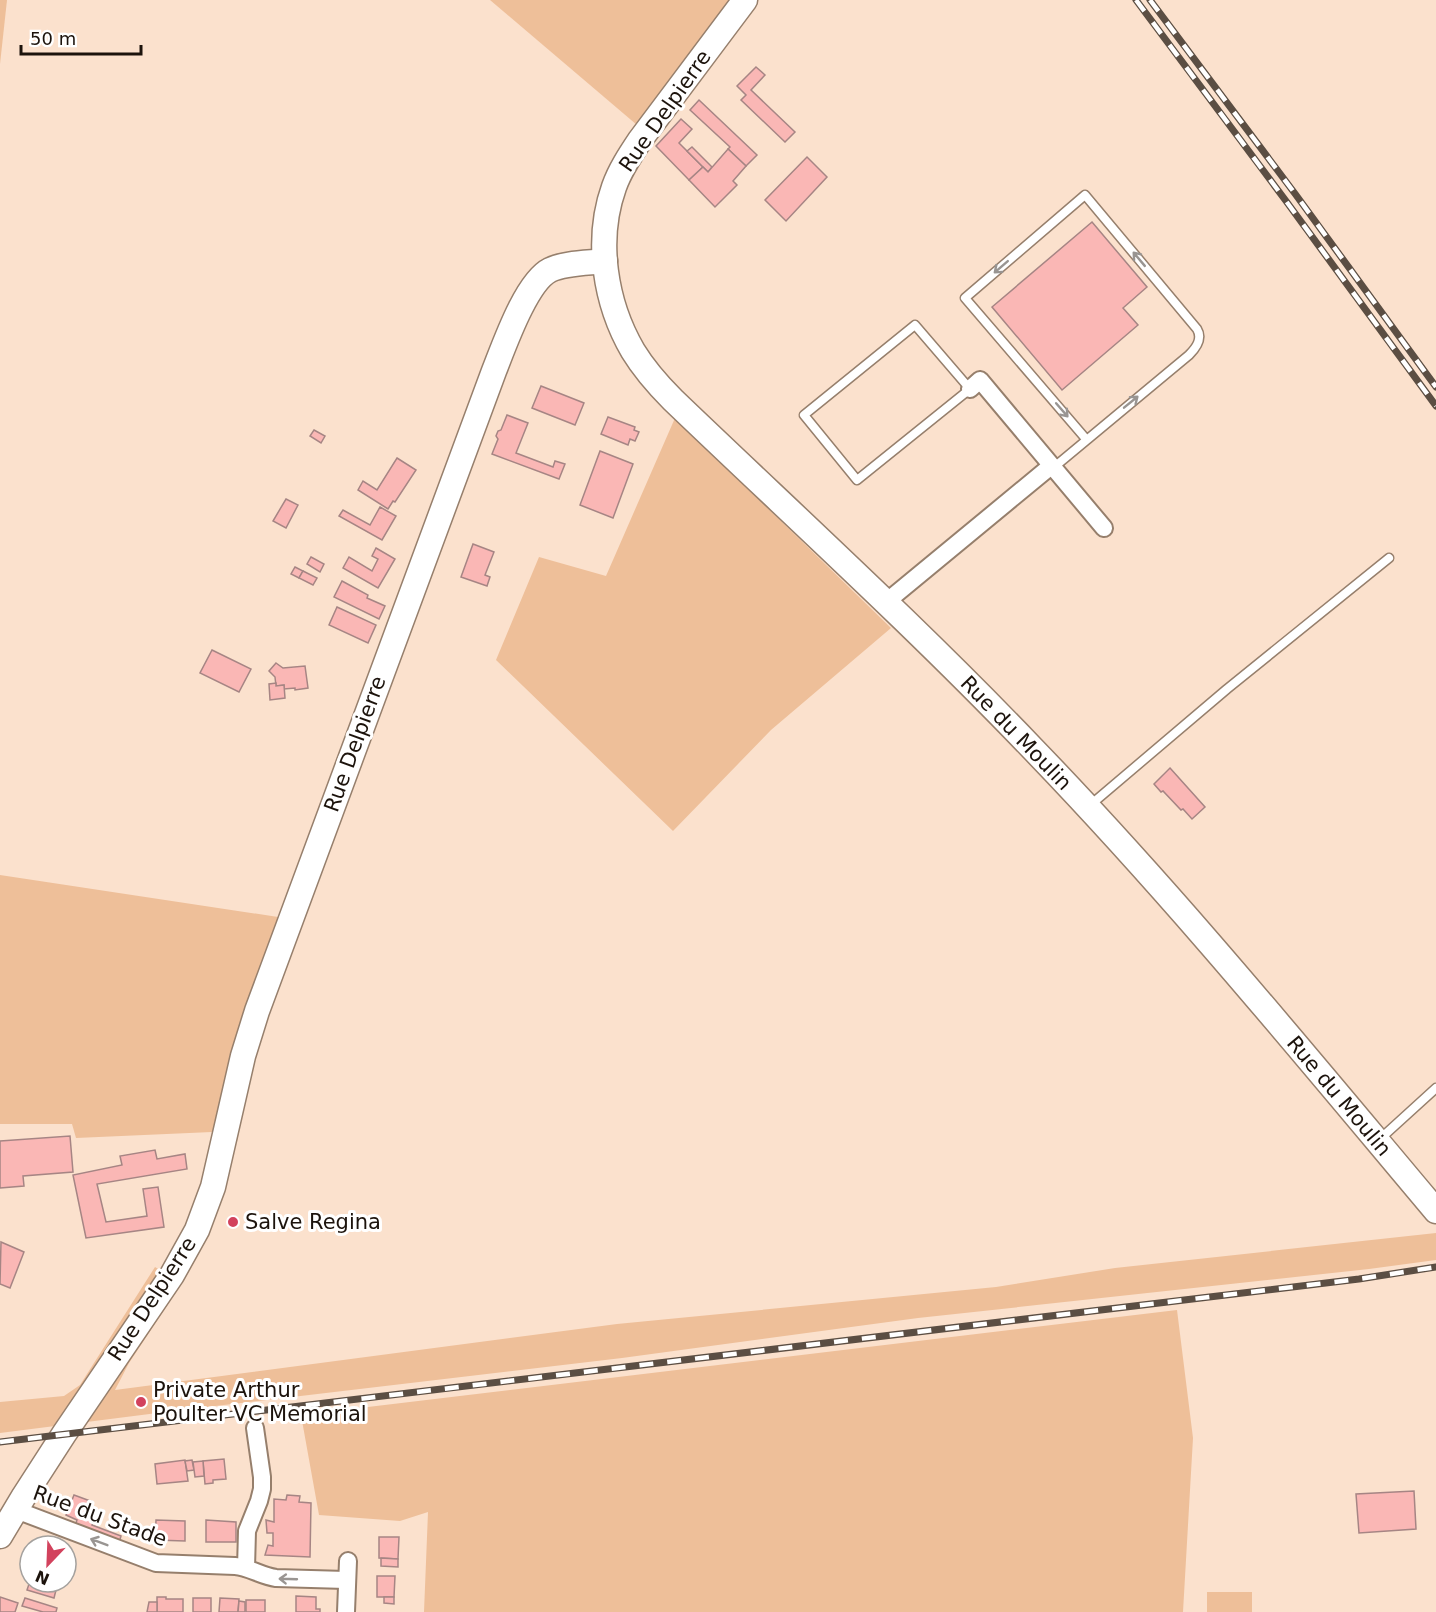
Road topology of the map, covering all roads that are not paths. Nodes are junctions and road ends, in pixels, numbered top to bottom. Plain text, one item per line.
1 (746, 0) edge
2 (605, 261) junction
3 (970, 389) junction
4 (1086, 439) junction
5 (1052, 467) junction
6 (1104, 528) dead end
7 (1389, 558) dead end
8 (885, 603) junction
9 (1088, 807) junction
10 (1436, 1088) edge
11 (1377, 1141) junction
12 (1436, 1211) edge
13 (255, 1428) dead end
14 (16, 1510) junction
15 (0, 1536) edge
16 (348, 1561) dead end
17 (246, 1568) junction
18 (346, 1580) junction
19 (346, 1612) edge

1 - 2 street, Rue Delpierre
2 - 8 street, Rue du Moulin
2 - 14 street, Rue Delpierre
3 - 3 lane
3 - 5 street
4 -> 4 lane
4 - 5 lane
5 - 6 street
5 - 8 street
7 - 9 lane
8 - 9 street, Rue du Moulin
9 - 11 street, Rue du Moulin
10 - 11 lane
11 - 12 street, Rue du Moulin
13 - 17 street
14 - 15 street, Rue Delpierre
17 -> 14 street, Rue du Stade
16 - 18 street
18 -> 17 street, Rue du Stade
18 - 19 street

